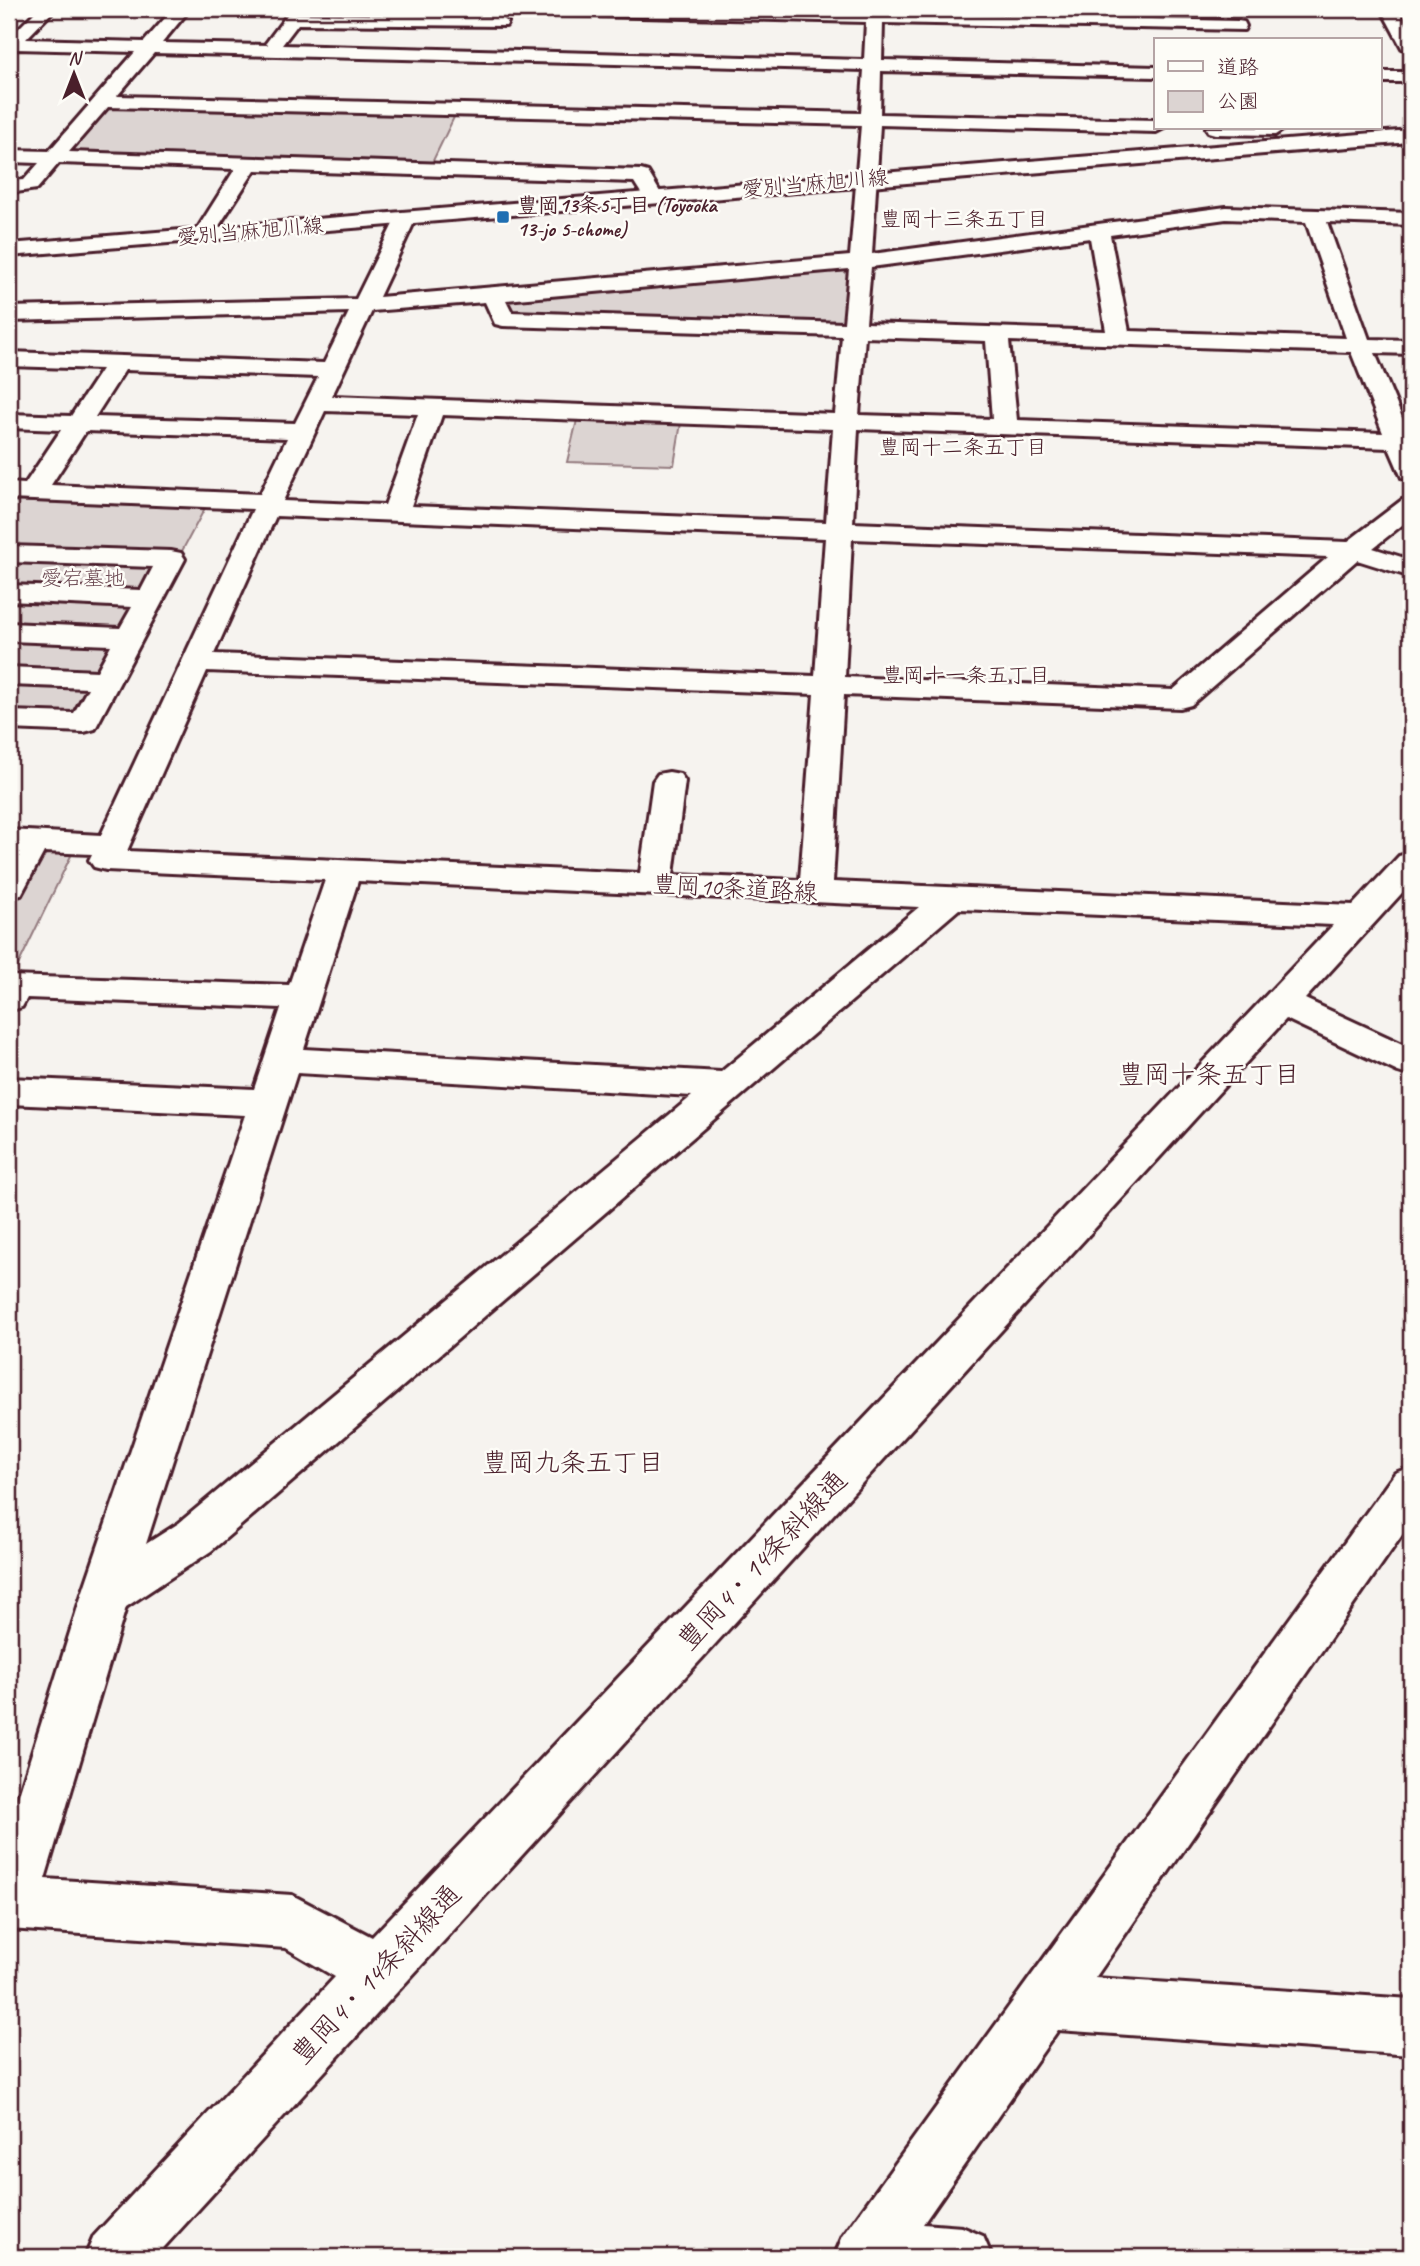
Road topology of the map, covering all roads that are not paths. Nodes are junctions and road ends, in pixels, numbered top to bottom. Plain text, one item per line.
1 (47, 9) edge
2 (182, 9) edge
3 (1231, 9) edge
4 (1389, 9) edge
5 (506, 13) edge
6 (874, 13) edge
7 (464, 22) junction
8 (1240, 33) edge
9 (275, 43) dead end
10 (10, 45) edge
11 (451, 47) dead end
12 (150, 48) junction
13 (1411, 48) edge
14 (483, 55) junction
15 (874, 65) junction
16 (1154, 72) edge
17 (1382, 77) edge
18 (1411, 78) edge
19 (104, 101) junction
20 (458, 109) junction
21 (871, 119) junction
22 (1154, 126) edge
23 (1236, 130) edge
24 (447, 133) dead end
25 (1277, 134) edge
26 (1411, 136) edge
27 (9, 156) edge
28 (54, 158) junction
29 (249, 163) junction
30 (868, 179) junction
31 (9, 187) edge
32 (653, 197) junction
33 (1314, 216) junction
34 (406, 218) junction
35 (1411, 219) edge
36 (1099, 231) junction
37 (204, 234) junction
38 (9, 250) edge
39 (860, 261) junction
40 (493, 295) junction
41 (365, 305) junction
42 (9, 314) edge
43 (853, 328) junction
44 (997, 332) junction
45 (1119, 337) junction
46 (1360, 345) junction
47 (1411, 347) edge
48 (9, 359) edge
49 (118, 363) junction
50 (333, 370) junction
51 (317, 403) junction
52 (432, 408) junction
53 (9, 421) edge
54 (846, 422) junction
55 (78, 424) junction
56 (1005, 426) junction
57 (304, 431) junction
58 (1400, 441) junction
59 (1411, 473) edge
60 (21, 492) edge
61 (267, 505) junction
62 (1411, 506) edge
63 (395, 513) junction
64 (838, 530) junction
65 (1353, 550) junction
66 (9, 554) edge
67 (1411, 569) edge
68 (9, 593) edge
69 (150, 599) junction
70 (9, 632) edge
71 (130, 637) junction
72 (197, 662) junction
73 (9, 676) edge
74 (107, 680) junction
75 (830, 685) junction
76 (9, 720) edge
77 (668, 781) dead end
78 (21, 840) edge
79 (109, 853) junction
80 (1411, 863) edge
81 (345, 870) junction
82 (655, 884) junction
83 (9, 888) edge
84 (816, 892) junction
85 (949, 899) junction
86 (1363, 916) junction
87 (303, 998) junction
88 (9, 999) edge
89 (1283, 1003) junction
90 (282, 1060) junction
91 (1411, 1063) edge
92 (729, 1085) junction
93 (9, 1091) edge
94 (268, 1103) junction
95 (1411, 1486) edge
96 (106, 1594) junction
97 (10, 1903) edge
98 (378, 1970) junction
99 (1047, 2002) junction
100 (1411, 2027) edge
101 (867, 2254) edge
102 (115, 2257) edge
103 (962, 2257) edge

1 - 10 street
2 - 12 street
3 - 8 street
4 - 13 street
5 - 6 street
5 - 7 street
5 - 14 street
6 - 8 street
6 - 15 street
7 - 9 street
7 - 11 street
10 - 12 street
12 - 14 street
12 - 19 street
14 - 15 street
14 - 20 street
15 - 16 street
15 - 21 street
17 - 18 street
19 - 20 street
19 - 28 street
20 - 21 street
20 - 24 street
21 - 22 street
21 - 30 street
23 - 25 street
25 - 26 street, 愛別当麻旭川線
25 - 30 street, 愛別当麻旭川線
27 - 28 street
28 - 29 street
28 - 31 street
29 - 32 street
29 - 37 street
30 - 32 street, 愛別当麻旭川線
30 - 39 street
32 - 34 street, 愛別当麻旭川線
33 - 35 street
33 - 36 street
33 - 46 street
34 - 37 street, 愛別当麻旭川線
34 - 41 street
36 - 39 street
36 - 45 street
37 - 38 street, 愛別当麻旭川線
39 - 40 street
39 - 43 street
40 - 41 street
40 - 43 street
41 - 42 street
41 - 50 street
43 - 44 street
43 - 54 street
44 - 45 street
44 - 56 street
45 - 46 street
46 - 47 street
46 - 58 street
48 - 49 street
49 - 50 street
49 - 55 street
50 - 51 street
51 - 52 street
51 - 57 street
52 - 54 street
52 - 63 street
53 - 55 street
54 - 56 street
54 - 64 street
55 - 57 street
55 - 60 street
56 - 58 street
57 - 61 street
58 - 59 street
60 - 61 street
61 - 63 street
61 - 72 street
62 - 65 street
63 - 64 street
64 - 65 street
64 - 75 street
65 - 67 street
65 - 75 street
66 - 69 street
68 - 69 street
69 - 71 street
70 - 71 street
71 - 74 street
72 - 75 street
72 - 79 street
73 - 74 street
74 - 76 street
75 - 84 street
77 - 82 street
78 - 79 street, 豊岡10条道路線
78 - 83 street
79 - 81 street, 豊岡10条道路線
80 - 86 street, 豊岡4・14条斜線通
81 - 82 street, 豊岡10条道路線
81 - 87 street
82 - 84 street, 豊岡10条道路線
84 - 85 street, 豊岡10条道路線
85 - 86 street, 豊岡10条道路線
85 - 92 street
86 - 89 street, 豊岡4・14条斜線通
87 - 88 street
87 - 90 street
89 - 91 street
89 - 98 street, 豊岡4・14条斜線通
90 - 92 street
90 - 94 street
92 - 96 street
93 - 94 street
94 - 96 street
95 - 99 street
96 - 97 street
97 - 98 street
98 - 102 street, 豊岡4・14条斜線通
99 - 100 street
99 - 101 street
101 - 103 street

